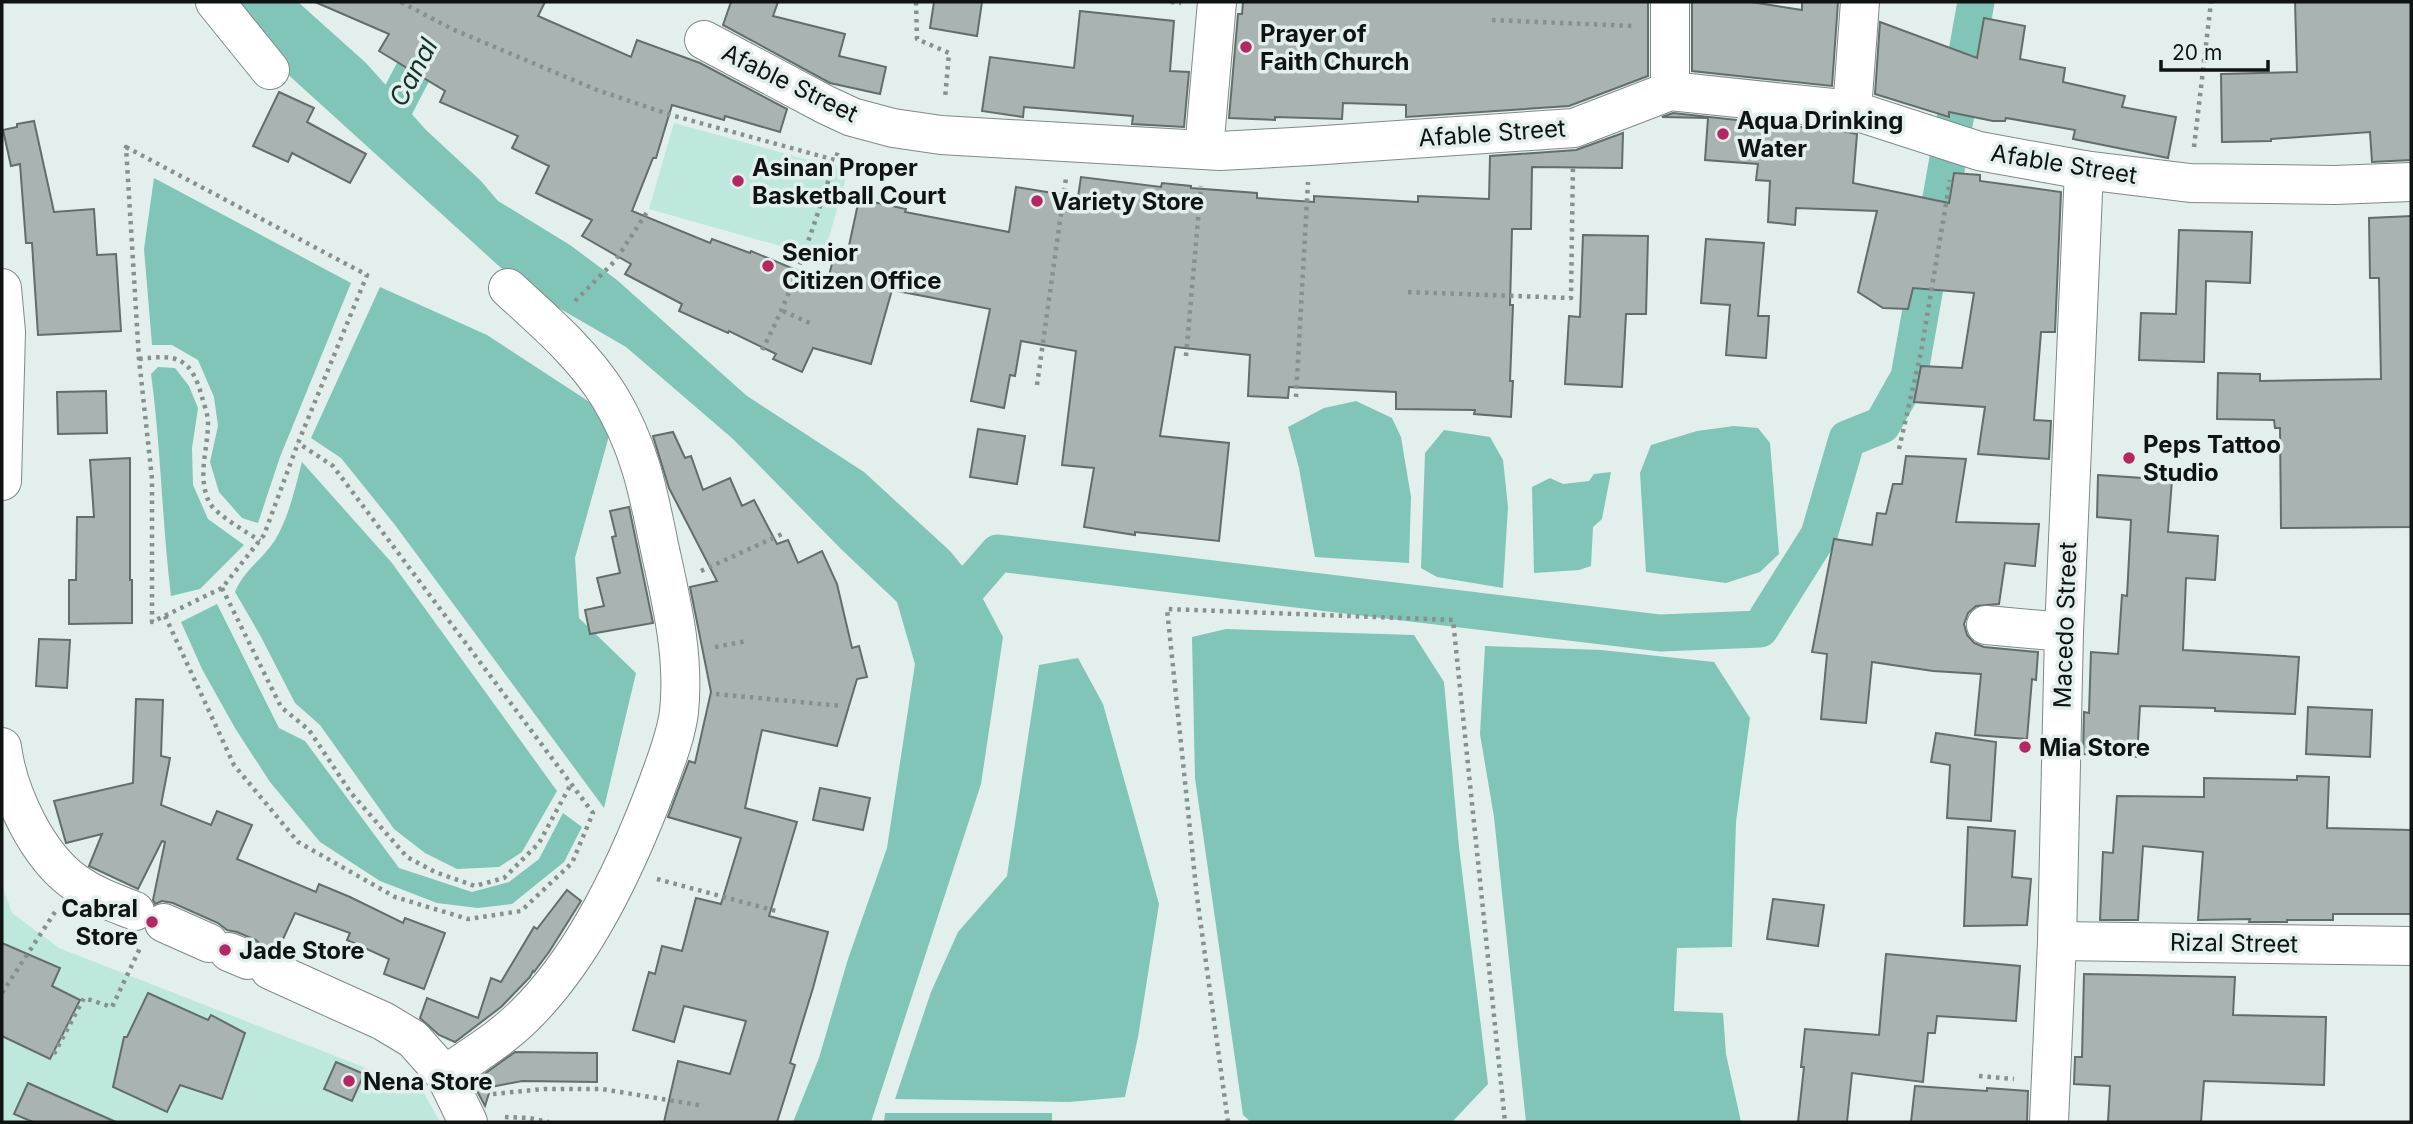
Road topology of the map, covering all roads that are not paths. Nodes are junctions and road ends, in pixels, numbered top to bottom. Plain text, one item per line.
1 (215, 2) edge
2 (1217, 2) edge
3 (1860, 2) edge
4 (1670, 15) edge
5 (704, 40) dead end
6 (270, 70) dead end
7 (1670, 91) junction
8 (1852, 110) junction
9 (1204, 150) junction
10 (2084, 170) junction
11 (2411, 182) edge
12 (2, 288) edge
13 (508, 288) dead end
14 (2, 481) edge
15 (1986, 625) dead end
16 (2064, 632) junction
17 (2, 747) edge
18 (2057, 940) junction
19 (2411, 946) edge
20 (457, 1098) edge
21 (2049, 1122) edge

1 - 6 street
2 - 9 street
3 - 8 street
4 - 7 street
5 - 9 street, Afable Street
7 - 8 street, Afable Street
7 - 9 street, Afable Street
8 - 10 street, Afable Street
10 - 11 street, Afable Street
10 - 16 street, Macedo Street
12 - 14 street
13 - 20 street
15 - 16 street
16 - 18 street, Macedo Street
17 - 20 street
18 - 19 street, Rizal Street
18 - 21 street, Macedo Street

